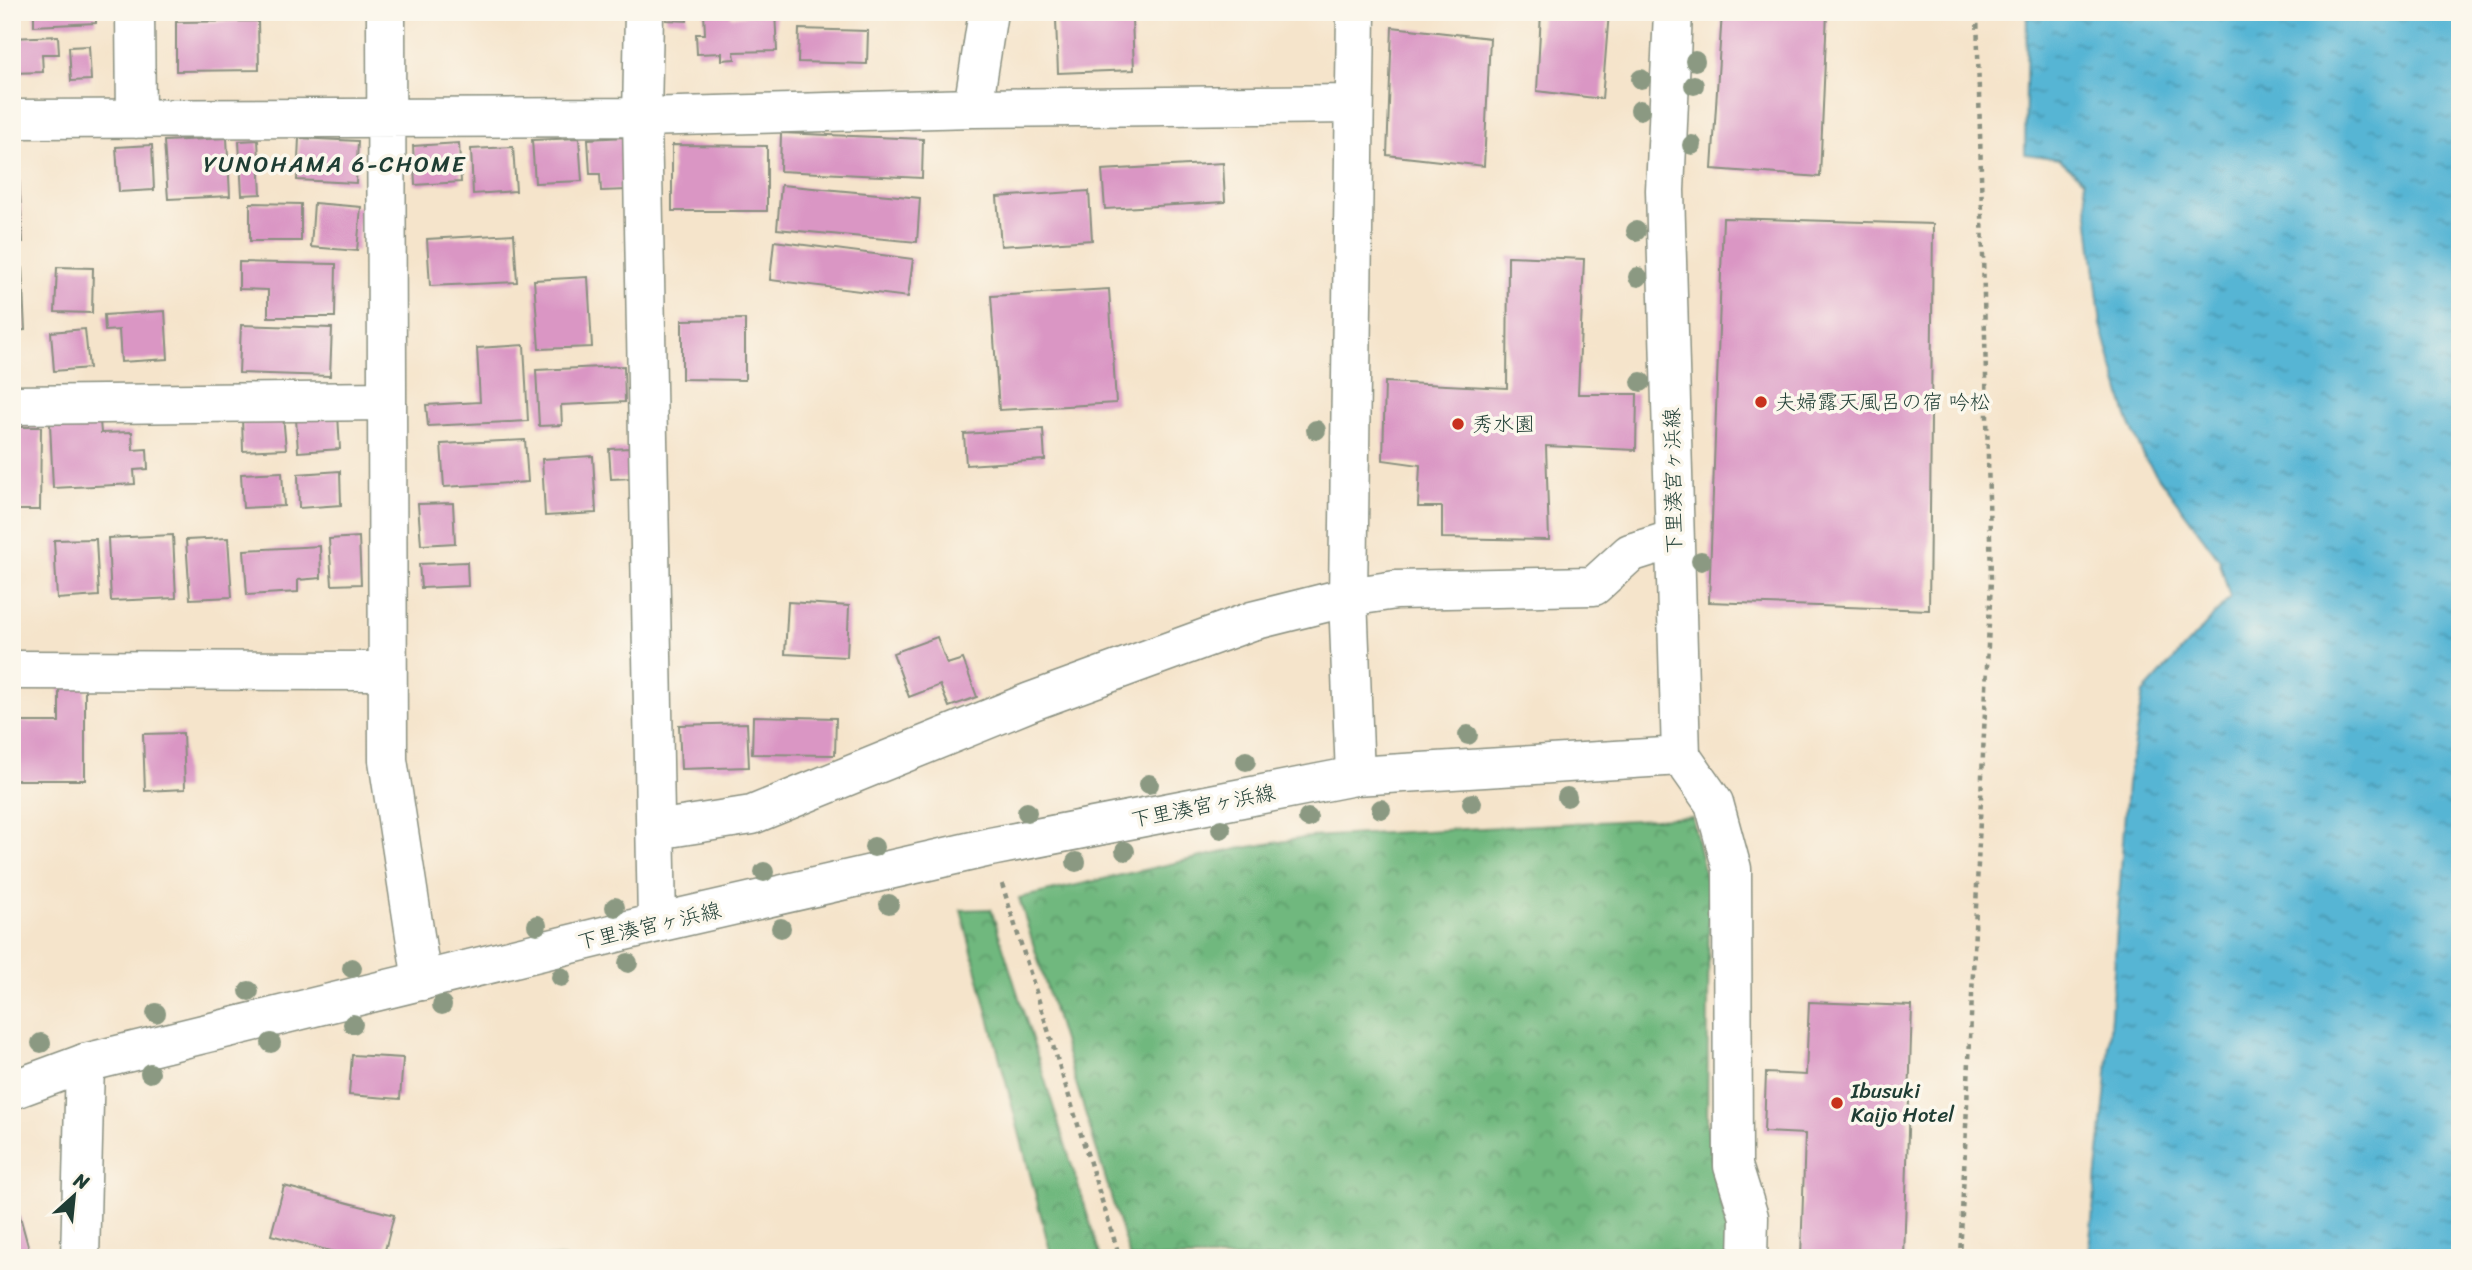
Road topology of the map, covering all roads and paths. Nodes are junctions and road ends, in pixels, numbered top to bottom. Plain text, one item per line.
1 (135, 12) edge
2 (386, 12) edge
3 (644, 12) edge
4 (988, 12) edge
5 (1356, 12) edge
6 (1673, 12) edge
7 (1977, 12) edge
8 (1354, 104) junction
9 (973, 108) junction
10 (387, 117) junction
11 (642, 117) junction
12 (12, 119) edge
13 (135, 119) junction
14 (385, 401) junction
15 (12, 405) edge
16 (1674, 539) junction
17 (1348, 597) junction
18 (12, 670) edge
19 (386, 671) junction
20 (1681, 756) junction
21 (1355, 776) junction
22 (656, 830) junction
23 (990, 847) junction
24 (657, 923) junction
25 (422, 981) junction
26 (85, 1063) junction
27 (12, 1090) edge
28 (80, 1258) edge
29 (1120, 1258) edge
30 (1748, 1258) edge
31 (1960, 1258) edge

1 - 13 street
2 - 10 street
3 - 11 street
4 - 9 street
5 - 8 street
6 - 16 street, 下里湊宮ヶ浜線
7 - 31 path
8 - 9 street
8 - 17 street
9 - 11 street
10 - 11 street
10 - 13 street
10 - 14 street
11 - 22 street
12 - 13 street
14 - 15 street
14 - 19 street
16 - 17 street
16 - 20 street, 下里湊宮ヶ浜線
17 - 21 street
17 - 22 street
18 - 19 street
19 - 25 street
20 - 21 street, 下里湊宮ヶ浜線
20 - 30 street
21 - 23 street, 下里湊宮ヶ浜線
22 - 24 street
23 - 24 street, 下里湊宮ヶ浜線
23 - 29 path
24 - 25 street, 下里湊宮ヶ浜線
25 - 26 street, 下里湊宮ヶ浜線
26 - 27 street, 下里湊宮ヶ浜線
26 - 28 street

